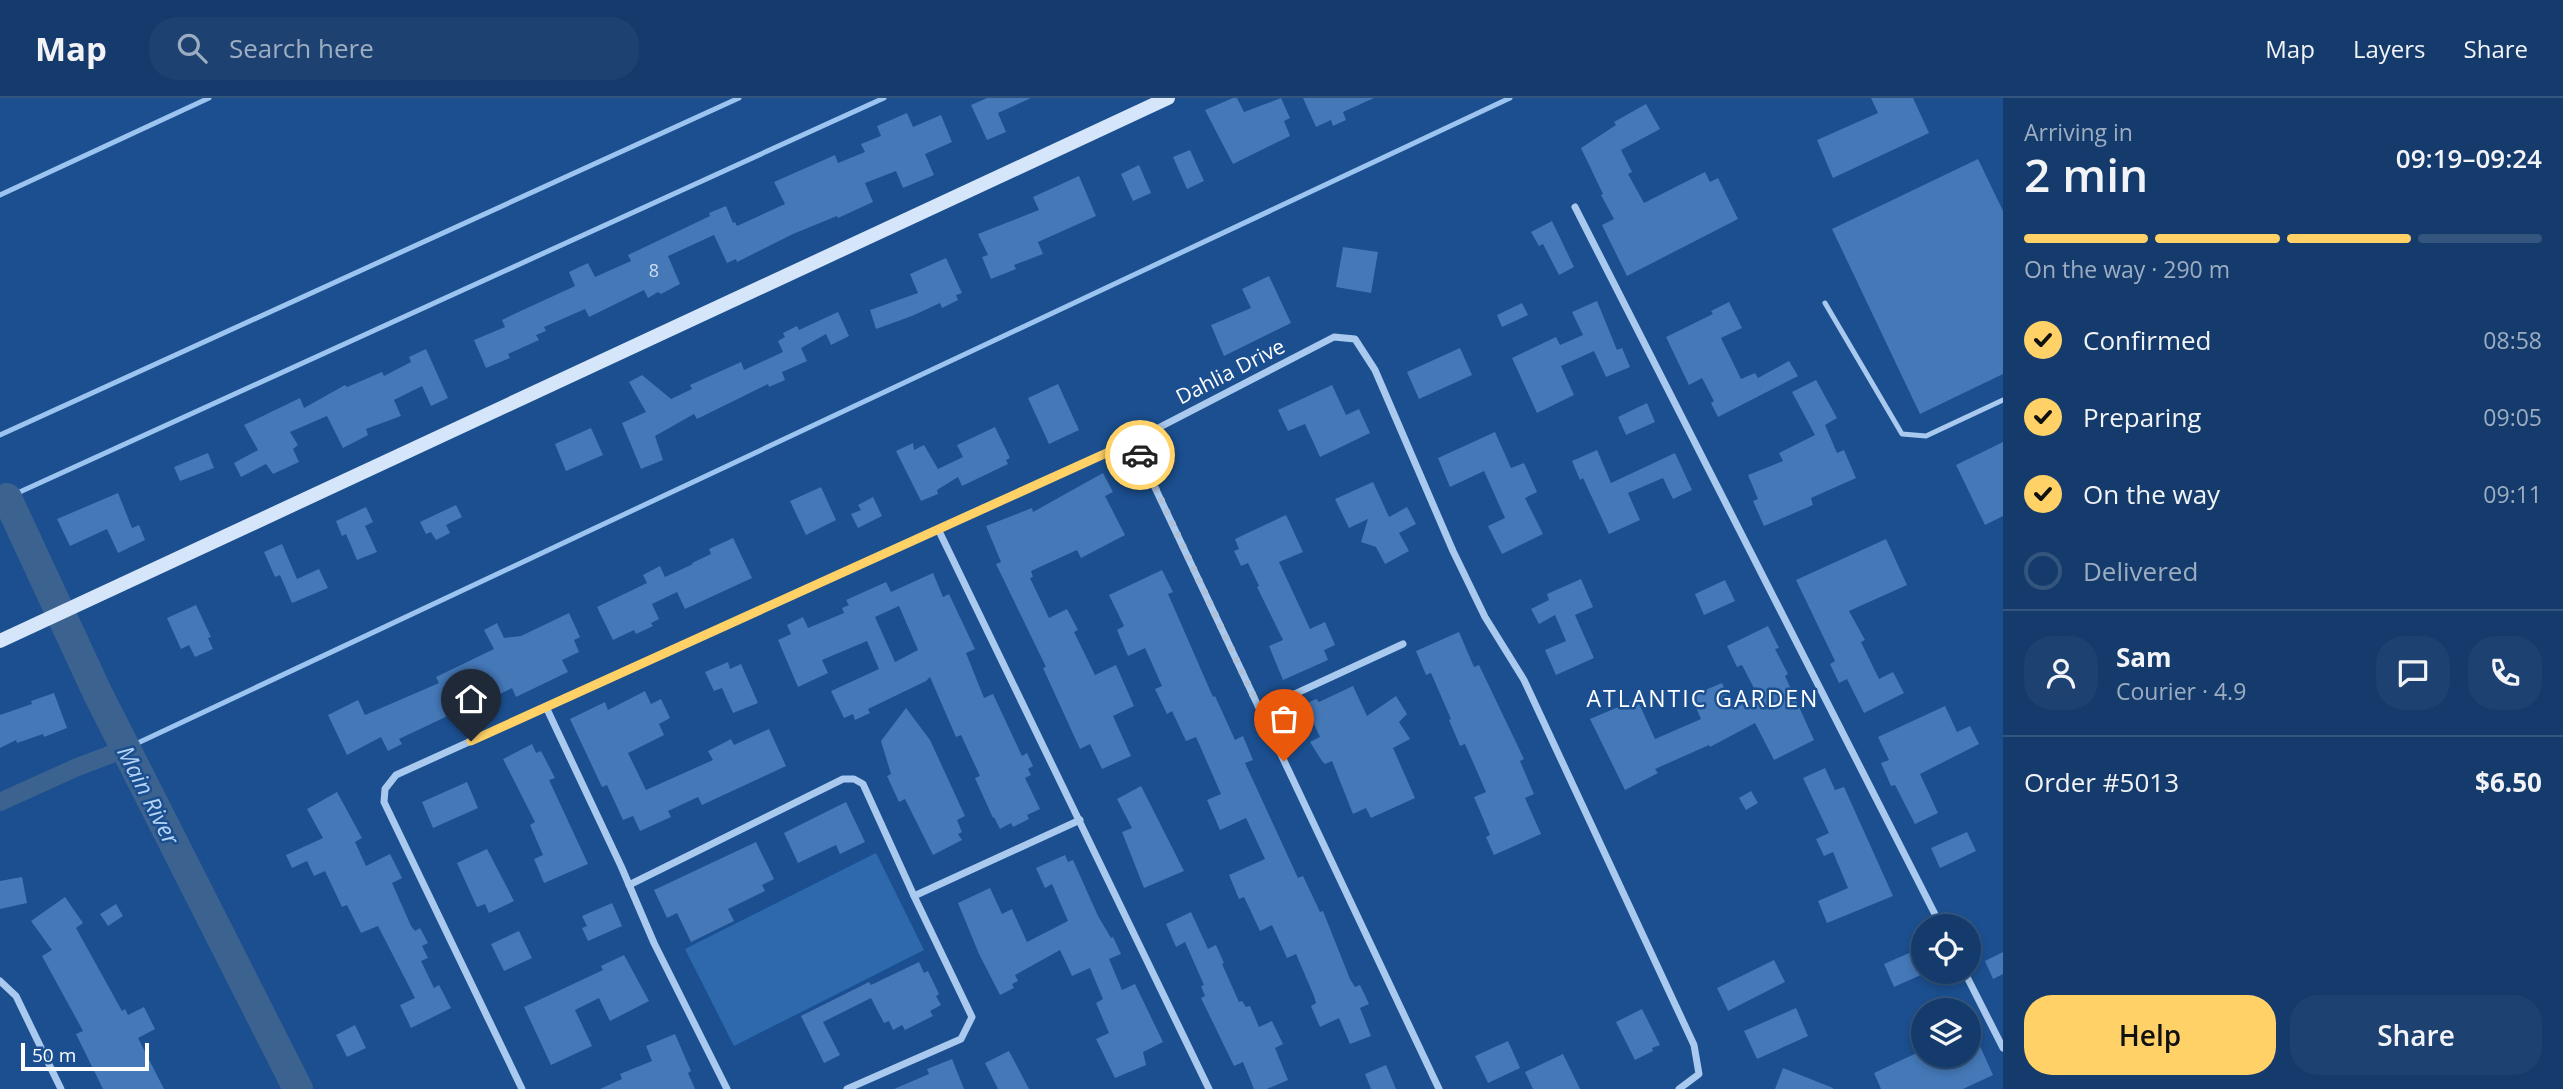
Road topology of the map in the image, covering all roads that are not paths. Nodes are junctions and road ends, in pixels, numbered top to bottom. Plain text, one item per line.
1 (1168, 98) edge
2 (1575, 207) dead end
3 (1825, 303) dead end
4 (2003, 400) edge
5 (1133, 441) junction
6 (939, 530) junction
7 (0, 641) edge
8 (1403, 644) dead end
9 (546, 707) junction
10 (1260, 710) junction
11 (1080, 820) junction
12 (629, 885) junction
13 (914, 896) junction
14 (1935, 914) edge
15 (0, 981) edge
16 (1971, 984) edge
17 (2003, 1048) edge
18 (61, 1089) edge
19 (522, 1089) edge
20 (727, 1089) edge
21 (847, 1089) edge
22 (1209, 1089) edge
23 (1439, 1089) edge
24 (1678, 1089) edge

1 - 7 main road
2 - 14 street
3 - 4 lane
5 - 6 street, Dahlia Drive
5 - 10 street
5 - 24 street, Dahlia Drive
6 - 9 street, Dahlia Drive
6 - 11 street
8 - 10 street
9 - 12 street
9 - 19 street, Dahlia Drive
10 - 23 street
11 - 13 street
11 - 22 street
12 - 13 street
12 - 20 street
13 - 21 street
15 - 18 street
16 - 17 street

